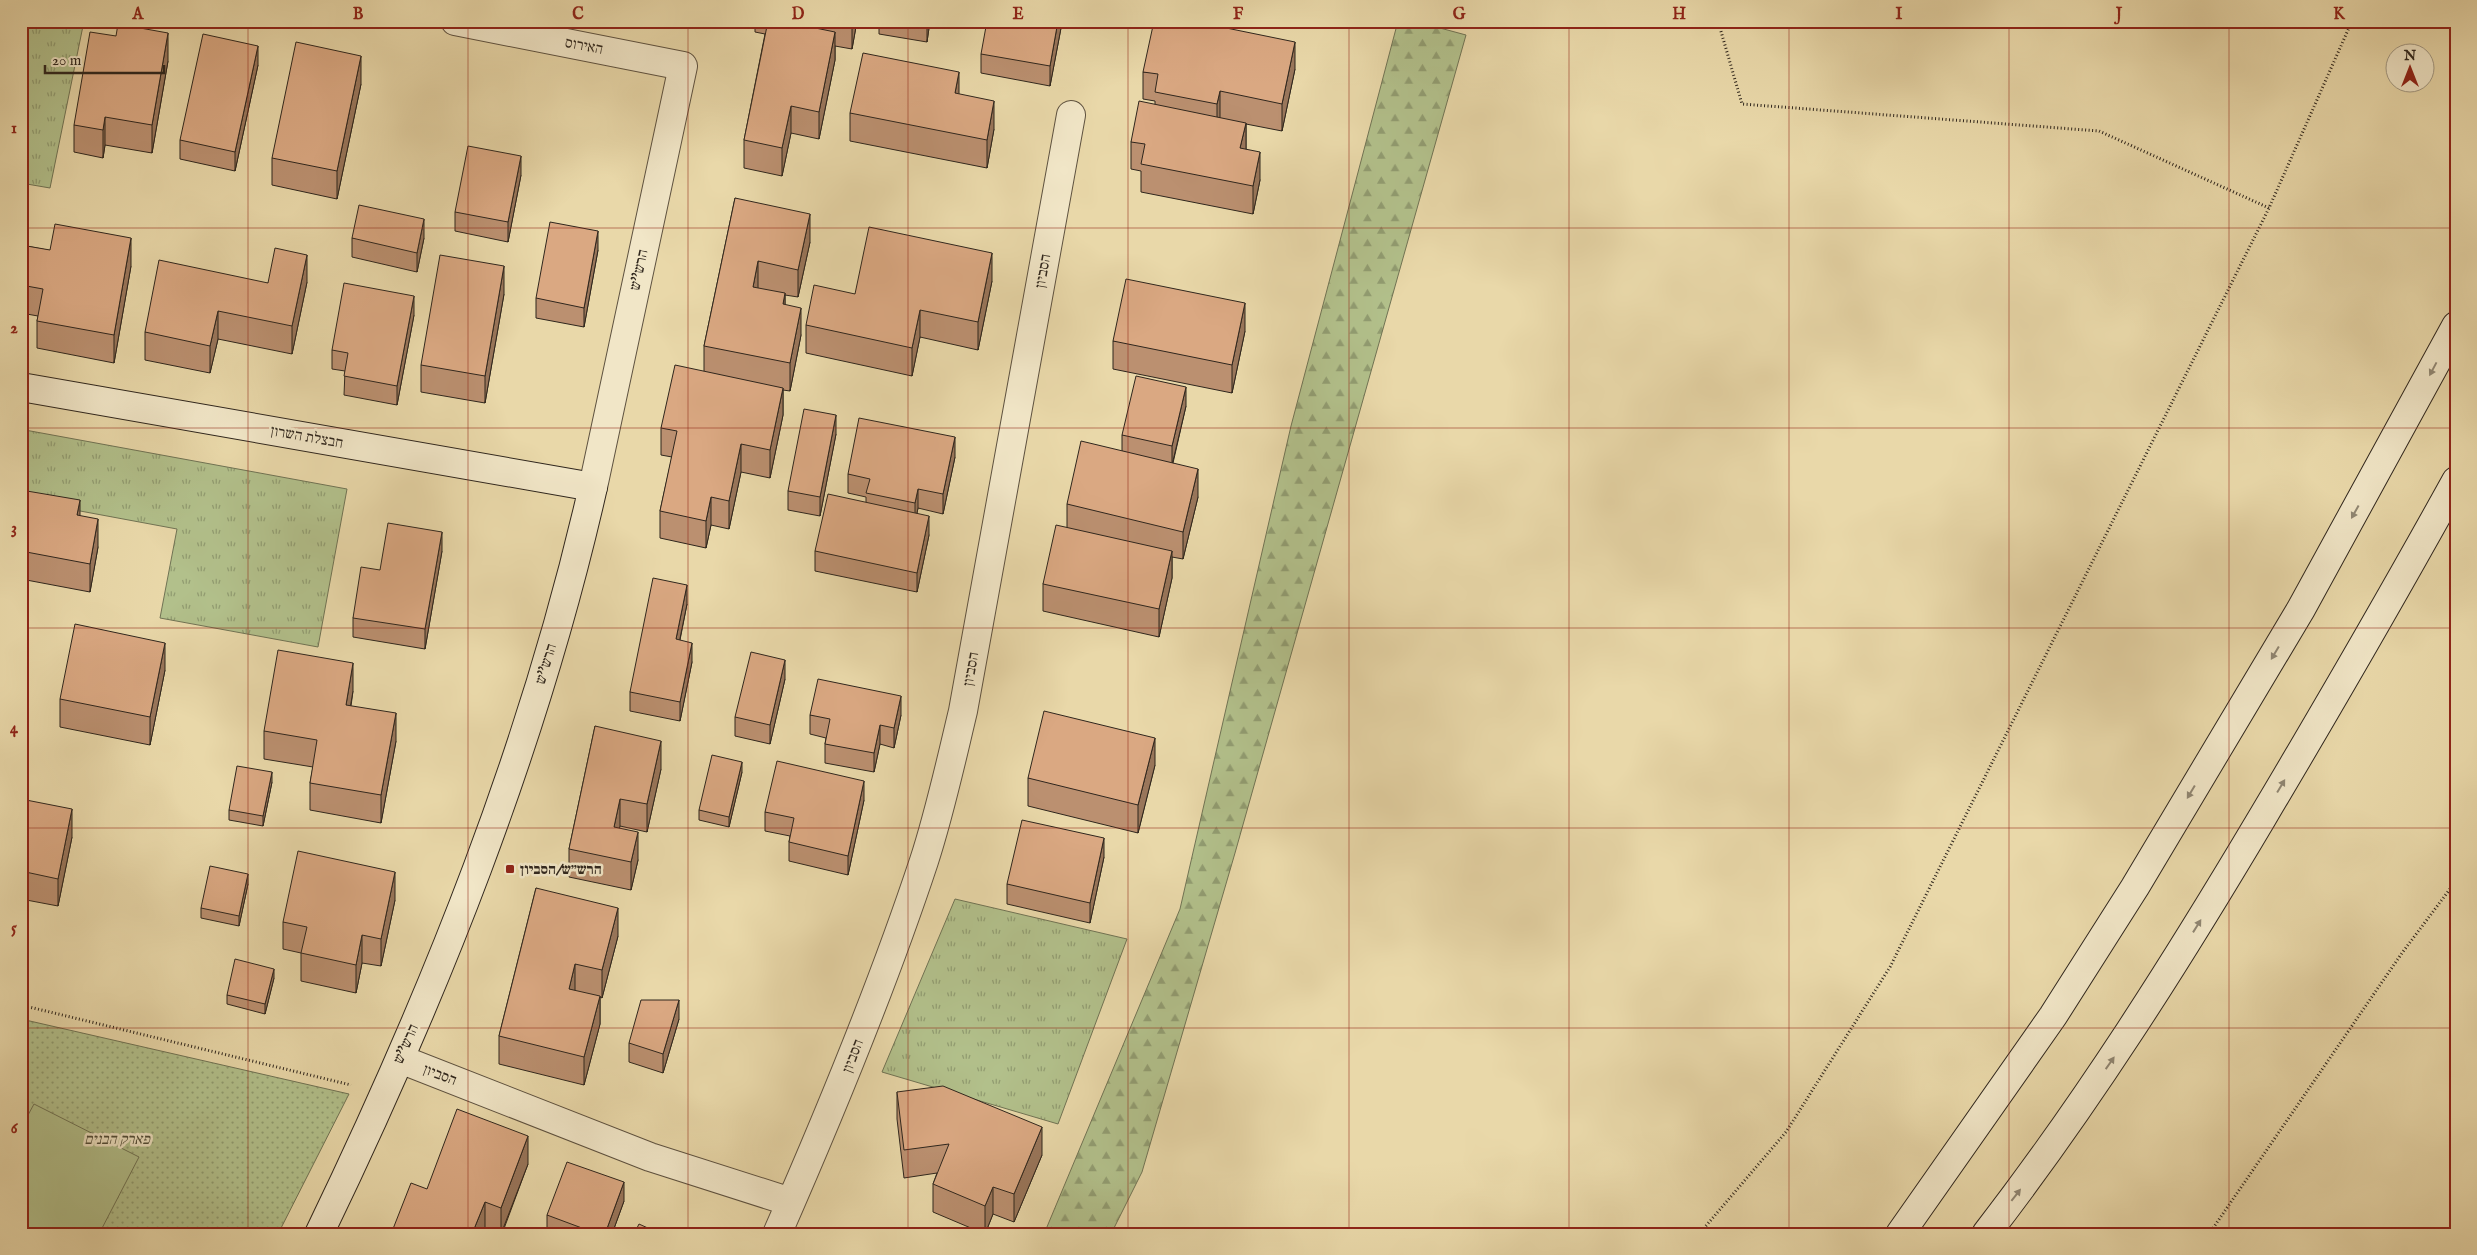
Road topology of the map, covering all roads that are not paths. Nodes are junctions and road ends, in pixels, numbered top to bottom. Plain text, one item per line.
1 (456, 21) edge
2 (683, 66) joint
3 (1071, 115) dead end
4 (2456, 326) edge
5 (21, 387) edge
6 (2456, 482) edge
7 (593, 487) junction
8 (400, 1059) junction
9 (791, 1202) junction
10 (319, 1234) edge
11 (777, 1234) edge
12 (1900, 1234) edge
13 (1986, 1234) edge

1 - 2 street, האירוס
2 - 7 street, הרש''ש
3 - 9 street, הסביון
4 -> 12 street
5 - 7 street, חבצלת השרון
13 -> 6 street
7 - 8 street, הרש''ש
8 - 9 street, הסביון
8 - 10 street, הרש''ש
9 - 11 street, הסביון

